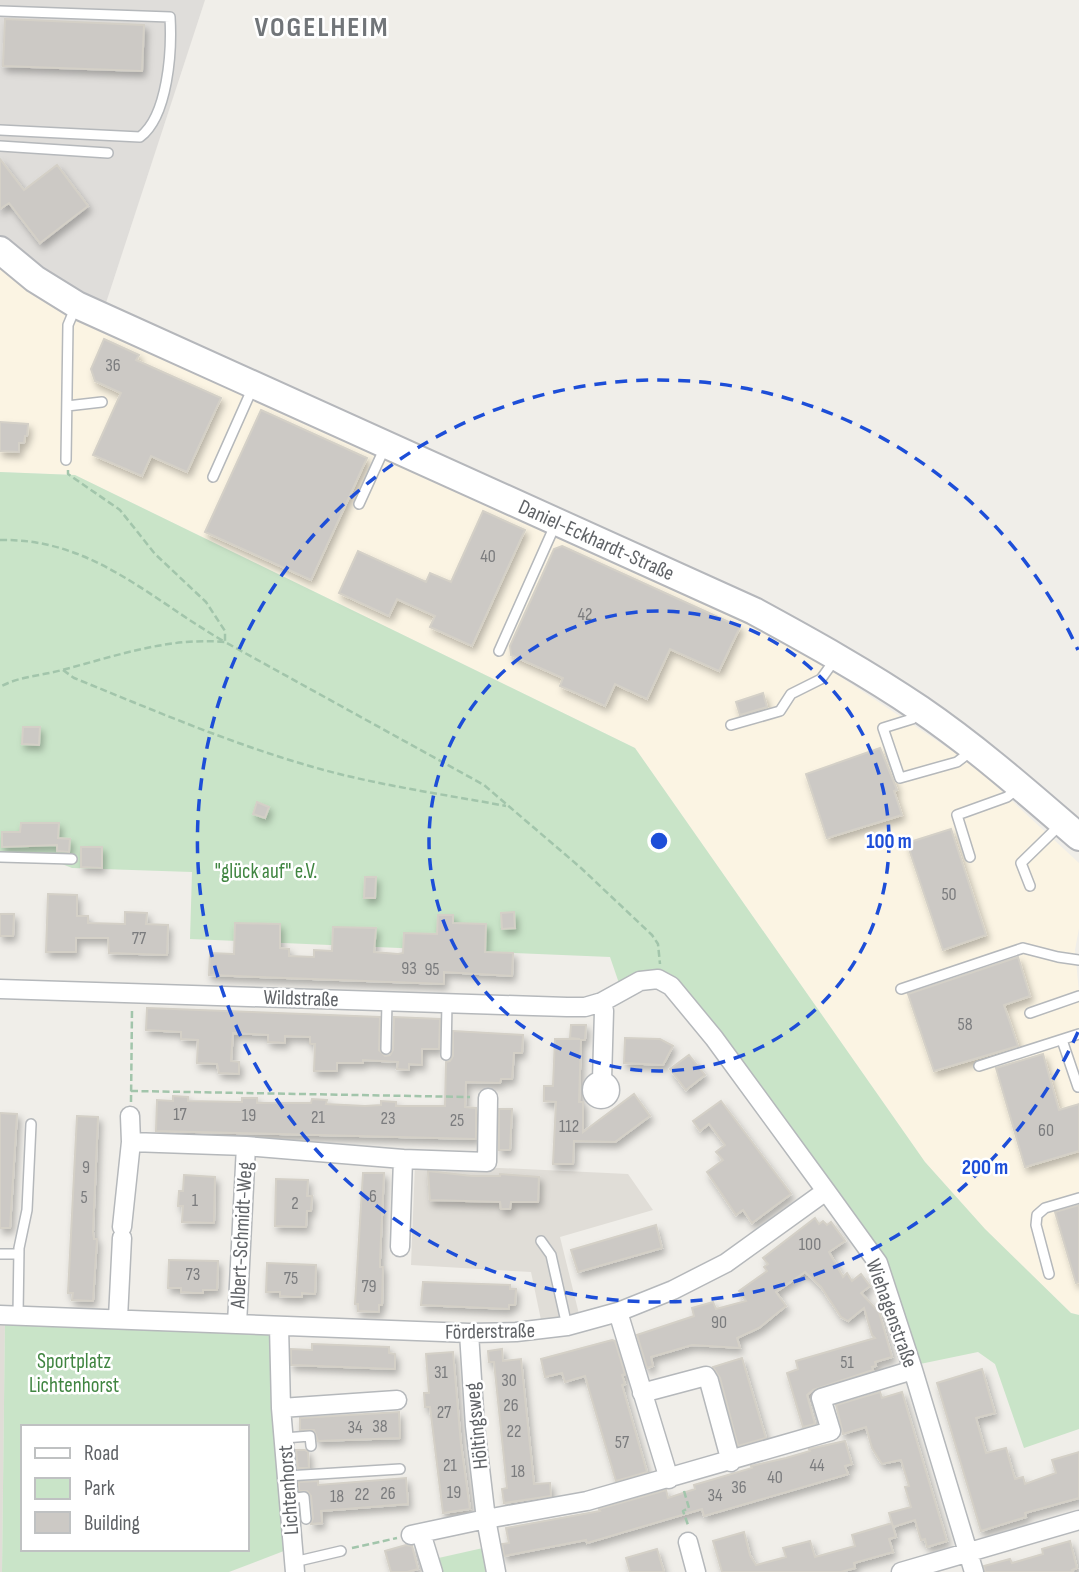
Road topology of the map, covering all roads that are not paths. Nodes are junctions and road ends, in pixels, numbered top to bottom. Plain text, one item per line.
1 (0, 11) edge
2 (0, 130) edge
3 (0, 146) edge
4 (108, 153) dead end
5 (0, 250) edge
6 (77, 304) junction
7 (254, 385) junction
8 (102, 402) dead end
9 (67, 406) junction
10 (386, 446) junction
11 (66, 460) road end
12 (213, 477) dead end
13 (359, 504) dead end
14 (556, 522) junction
15 (499, 651) dead end
16 (837, 657) junction
17 (921, 710) junction
18 (731, 725) dead end
19 (974, 748) junction
20 (1021, 786) junction
21 (1070, 830) edge
22 (970, 857) dead end
23 (0, 858) edge
24 (72, 859) dead end
25 (1030, 886) dead end
26 (1079, 960) edge
27 (0, 989) edge
28 (901, 989) dead end
29 (1079, 996) edge
30 (387, 1001) junction
31 (602, 1002) junction
32 (447, 1003) junction
33 (1030, 1013) dead end
34 (697, 1017) joint
35 (1079, 1034) edge
36 (1062, 1040) junction
37 (386, 1049) dead end
38 (446, 1055) dead end
39 (979, 1066) dead end
40 (602, 1080) dead end
41 (1078, 1087) edge
42 (488, 1098) road end
43 (131, 1116) road end
44 (31, 1124) dead end
45 (131, 1142) junction
46 (246, 1146) junction
47 (403, 1159) junction
48 (826, 1191) junction
49 (1079, 1198) edge
50 (541, 1241) dead end
51 (400, 1247) dead end
52 (0, 1254) edge
53 (19, 1254) junction
54 (1049, 1274) dead end
55 (618, 1312) junction
56 (9, 1315) edge
57 (118, 1318) junction
58 (237, 1324) junction
59 (279, 1326) junction
60 (567, 1326) junction
61 (469, 1333) junction
62 (913, 1370) junction
63 (642, 1394) junction
64 (397, 1400) dead end
65 (281, 1408) junction
66 (284, 1438) junction
67 (311, 1446) dead end
68 (731, 1462) junction
69 (400, 1469) dead end
70 (286, 1476) junction
71 (669, 1479) junction
72 (288, 1499) junction
73 (486, 1518) junction
74 (306, 1519) dead end
75 (1079, 1520) edge
76 (688, 1542) road end
77 (341, 1551) road end
78 (968, 1552) junction
79 (294, 1567) edge
80 (433, 1572) edge
81 (496, 1572) edge
82 (696, 1572) edge
83 (901, 1572) edge
84 (974, 1572) edge

1 - 2 lane
3 - 4 lane
5 - 6 street, Daniel-Eckhardt-Straße
6 - 7 street, Daniel-Eckhardt-Straße
6 - 9 lane
7 - 10 street, Daniel-Eckhardt-Straße
7 - 12 lane
8 - 9 lane
9 - 11 lane
10 - 13 lane
10 - 14 street, Daniel-Eckhardt-Straße
14 - 15 lane
14 - 16 street, Daniel-Eckhardt-Straße
16 - 17 street, Daniel-Eckhardt-Straße
16 - 18 lane
17 - 19 street, Daniel-Eckhardt-Straße
17 - 19 lane
19 - 20 street, Daniel-Eckhardt-Straße
20 - 21 street, Daniel-Eckhardt-Straße
20 - 22 lane
21 - 25 lane
23 - 24 lane
26 - 28 lane
27 - 30 street, Wildstraße
29 - 33 lane
30 - 32 street, Wildstraße
30 - 37 lane
31 - 32 street, Wildstraße
31 - 34 street, Wildstraße
31 - 40 street
32 - 38 lane
34 - 48 street, Wiehagenstraße
35 - 36 lane
36 - 39 lane
36 - 41 lane
42 - 47 street, Albert-Schmidt-Weg
43 - 45 street
44 - 53 lane
45 - 46 street, Albert-Schmidt-Weg
45 - 57 street
46 - 47 street, Albert-Schmidt-Weg
46 - 58 street, Albert-Schmidt-Weg
47 - 51 street
48 - 55 street, Förderstraße
48 - 62 street, Wiehagenstraße
49 - 54 lane
50 - 60 lane
52 - 53 lane
53 - 56 lane
55 - 60 street, Förderstraße
55 - 63 street
56 - 57 street, Förderstraße
57 - 58 street, Förderstraße
58 - 59 street, Förderstraße
59 - 61 street, Förderstraße
59 - 65 street, Lichtenhorst
60 - 61 street, Förderstraße
61 - 73 street, Höltingsweg
62 - 68 street
62 - 78 street, Wiehagenstraße
63 - 68 street
63 - 71 street
64 - 65 street
65 - 66 street, Lichtenhorst
66 - 67 lane
66 - 70 street, Lichtenhorst
68 - 71 street
69 - 70 lane
70 - 72 street, Lichtenhorst
71 - 73 street
72 - 74 lane
72 - 79 street, Lichtenhorst
73 - 80 street
73 - 81 street, Höltingsweg
75 - 78 street
76 - 82 street
77 - 79 lane
78 - 83 street
78 - 84 street, Wiehagenstraße

